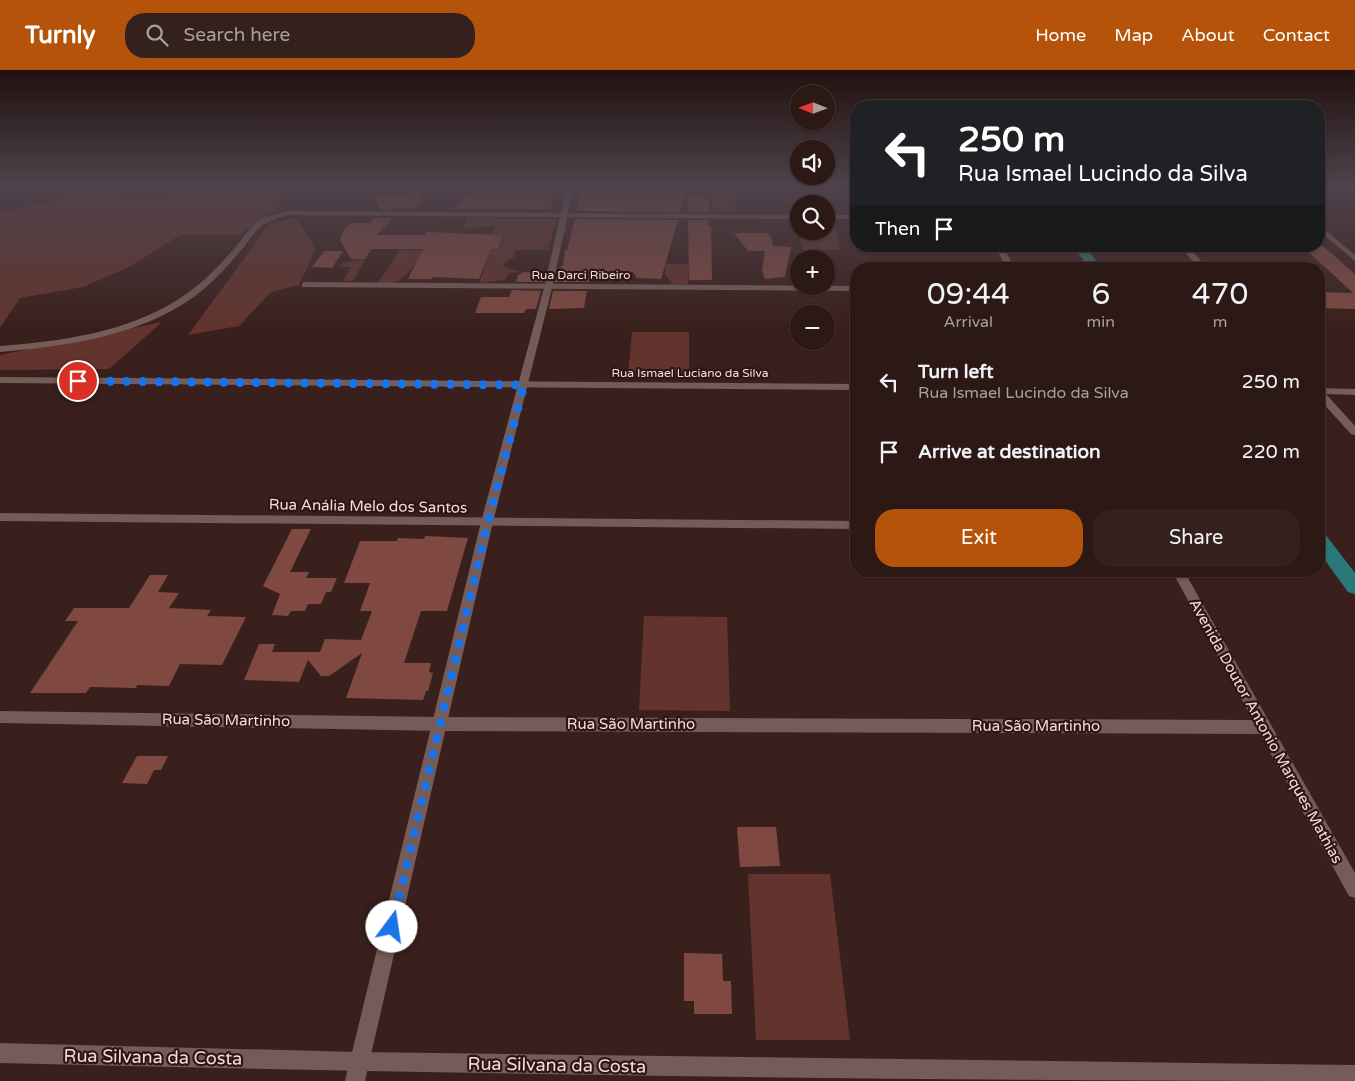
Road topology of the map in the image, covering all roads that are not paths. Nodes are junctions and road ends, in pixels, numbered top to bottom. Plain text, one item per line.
1 (251, 233) edge
2 (561, 233) edge
3 (1326, 233) edge
4 (1189, 252) edge
5 (1355, 259) edge
6 (1198, 262) edge
7 (305, 286) dead end
8 (548, 288) junction
9 (850, 289) edge
10 (0, 349) edge
11 (0, 380) edge
12 (524, 385) junction
13 (850, 386) edge
14 (1325, 392) edge
15 (1355, 392) edge
16 (1325, 399) edge
17 (1355, 432) edge
18 (0, 517) edge
19 (488, 522) junction
20 (850, 525) edge
21 (1181, 577) edge
22 (0, 717) edge
23 (441, 724) junction
24 (1263, 727) junction
25 (1355, 890) edge
26 (0, 1054) edge
27 (357, 1072) edge
28 (1355, 1075) edge

1 - 10 street
2 - 8 street
3 - 5 street
4 - 6 street
7 - 8 street, Rua Darci Ribeiro
8 - 9 street, Rua Darci Ribeiro
8 - 12 street
11 - 12 street, Rua Ismael Luciano da Silva
12 - 13 street, Rua Ismael Luciano da Silva
12 - 19 street
14 - 15 street
16 - 17 street
18 - 19 street, Rua Anália Melo dos Santos
19 - 20 street, Rua Anália Melo dos Santos
19 - 23 street
21 - 24 street, Avenida Doutor Antonio Marques Mathias
22 - 23 street, Rua São Martinho
23 - 24 street, Rua São Martinho
23 - 27 street
24 - 25 street, Avenida Doutor Antonio Marques Mathias
26 - 27 street, Rua Silvana da Costa
27 - 28 street, Rua Silvana da Costa

